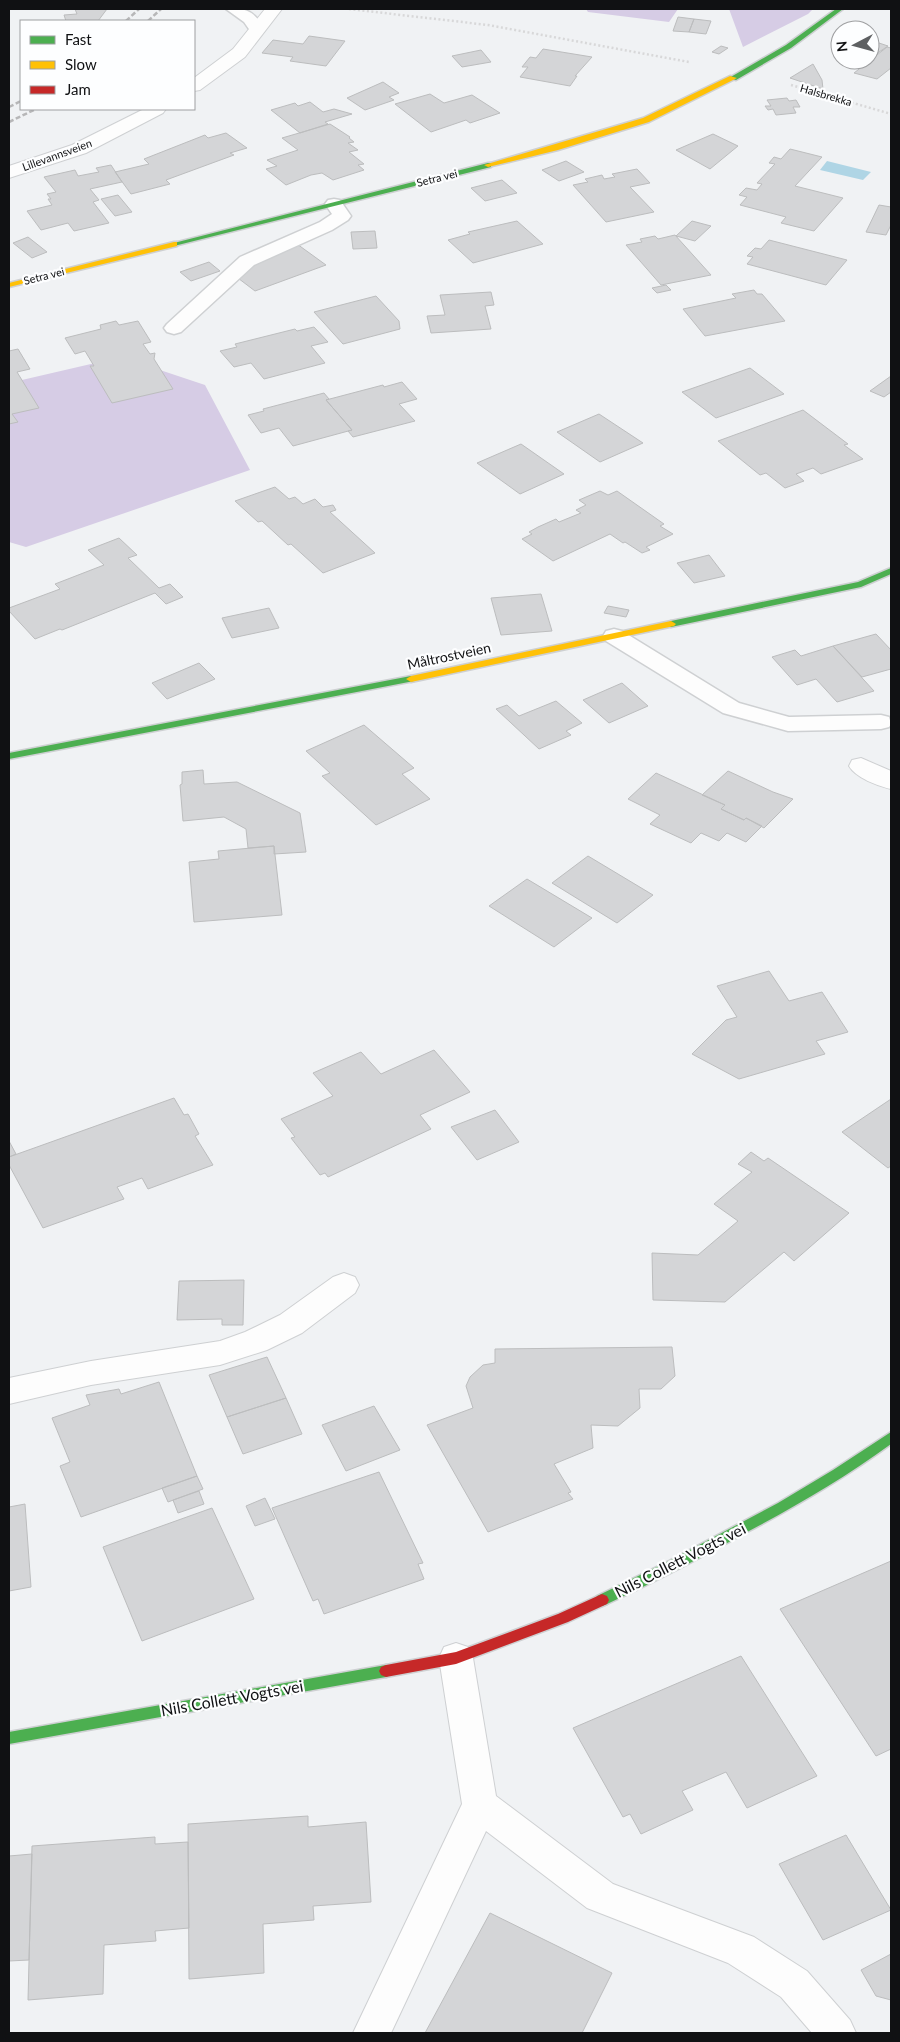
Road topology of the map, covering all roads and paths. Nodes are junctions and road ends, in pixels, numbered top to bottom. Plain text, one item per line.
1 (234, 9) edge
2 (274, 9) edge
3 (349, 9) edge
4 (840, 9) edge
5 (257, 28) junction
6 (694, 62) dead end
7 (788, 84) dead end
8 (195, 85) edge
9 (155, 110) edge
10 (891, 114) edge
11 (9, 172) edge
12 (334, 204) junction
13 (9, 285) edge
14 (174, 328) dead end
15 (891, 571) edge
16 (614, 636) junction
17 (881, 722) dead end
18 (9, 756) edge
19 (861, 766) dead end
20 (891, 781) edge
21 (344, 1285) dead end
22 (9, 1391) edge
23 (891, 1437) edge
24 (456, 1658) junction
25 (9, 1738) edge
26 (480, 1805) junction
27 (372, 2033) edge
28 (837, 2033) edge

1 - 5 lane
2 - 5 street
3 - 6 path
4 - 12 street, Setra vei
5 - 8 street
7 - 10 path, Halsbrekka
9 - 11 street, Lillevannsveien
12 - 13 street, Setra vei
12 - 14 lane
15 - 16 street, Måltrostveien
16 - 17 lane
16 - 18 street, Måltrostveien
19 - 20 street
21 - 22 street
23 - 24 street, Nils Collett Vogts vei
24 - 25 street, Nils Collett Vogts vei
24 - 26 street
26 - 27 street
26 - 28 street

